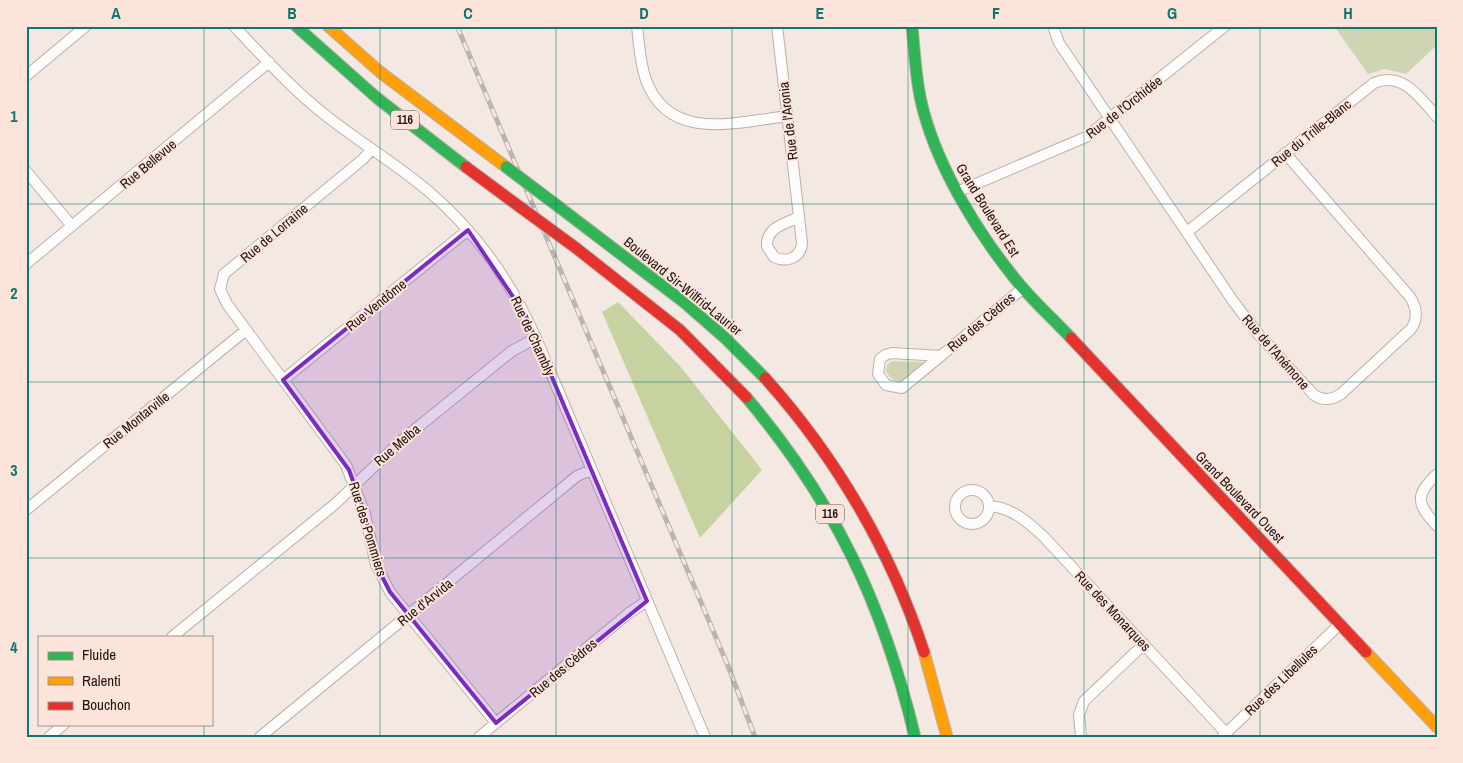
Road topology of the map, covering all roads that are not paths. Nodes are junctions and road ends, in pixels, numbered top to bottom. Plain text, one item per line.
1 (86, 26) edge
2 (234, 26) edge
3 (296, 26) edge
4 (328, 26) edge
5 (637, 26) edge
6 (777, 26) edge
7 (912, 26) edge
8 (1053, 26) edge
9 (1225, 26) edge
10 (269, 62) junction
11 (26, 76) edge
12 (788, 116) junction
13 (1437, 117) edge
14 (1110, 119) junction
15 (372, 149) junction
16 (1286, 153) junction
17 (26, 170) edge
18 (957, 192) junction
19 (799, 217) dead end
20 (72, 226) junction
21 (468, 230) junction
22 (1187, 232) junction
23 (26, 264) edge
24 (1022, 289) junction
25 (246, 330) junction
26 (536, 338) junction
27 (941, 356) junction
28 (284, 380) junction
29 (591, 470) junction
30 (1437, 474) edge
31 (355, 485) junction
32 (989, 506) dead end
33 (26, 510) edge
34 (1437, 526) edge
35 (647, 601) junction
36 (408, 616) junction
37 (1340, 624) junction
38 (173, 636) edge
39 (1144, 644) junction
40 (496, 723) junction
41 (62, 726) edge
42 (1437, 727) edge
43 (1224, 735) edge
44 (49, 737) edge
45 (260, 737) edge
46 (479, 737) edge
47 (705, 737) edge
48 (915, 737) edge
49 (947, 737) edge
50 (1080, 737) edge

1 - 11 street
2 - 10 street, Rue de Chambly
3 - 48 main road, 116, bridge
4 - 49 main road, Boulevard Sir-Wilfrid-Laurier / 116, bridge
5 - 12 street
6 - 12 street, Rue de l'Aronia
7 - 18 main road, Grand Boulevard Est
8 - 14 street, Rue de l'Anémone
9 - 14 street, Rue de l'Orchidée
10 - 15 street, Rue de Chambly
10 - 20 street, Rue Bellevue
12 - 19 street, Rue de l'Aronia
13 - 16 street, Rue du Trille-Blanc
14 - 18 street, Rue de l'Orchidée
14 - 22 street, Rue de l'Anémone
15 - 21 street, Rue de Chambly
15 - 25 street, Rue de Lorraine
16 - 22 street, Rue du Trille-Blanc
16 - 22 street, Rue de l'Anémone
17 - 20 street
18 - 24 main road, Grand Boulevard Est
20 - 23 street, Rue Bellevue
21 - 26 street, Rue de Chambly
21 - 28 street, Rue Vendôme
24 - 27 street, Rue des Cèdres
24 - 37 main road, Grand Boulevard Ouest
25 - 28 street, Rue des Pommiers
25 - 33 street, Rue Montarville
26 - 29 street, Rue de Chambly
26 - 31 street, Rue Melba
27 - 27 street, Rue des Cèdres
28 - 31 street, Rue des Pommiers
29 - 35 street, Rue de Chambly
29 - 36 street, Rue d'Arvida
30 - 34 street
31 - 36 street, Rue des Pommiers
31 - 38 street, Rue Melba
32 - 39 street, Rue des Monarques
35 - 40 street, Rue des Cèdres
35 - 47 street, Rue de Chambly
36 - 40 street, Rue des Pommiers
36 - 45 street, Rue d'Arvida
37 - 42 main road, Grand Boulevard Ouest
37 - 43 street, Rue des Libellules
39 - 43 street, Rue des Monarques
39 - 50 street
40 - 46 street, Rue des Cèdres
41 - 44 street

